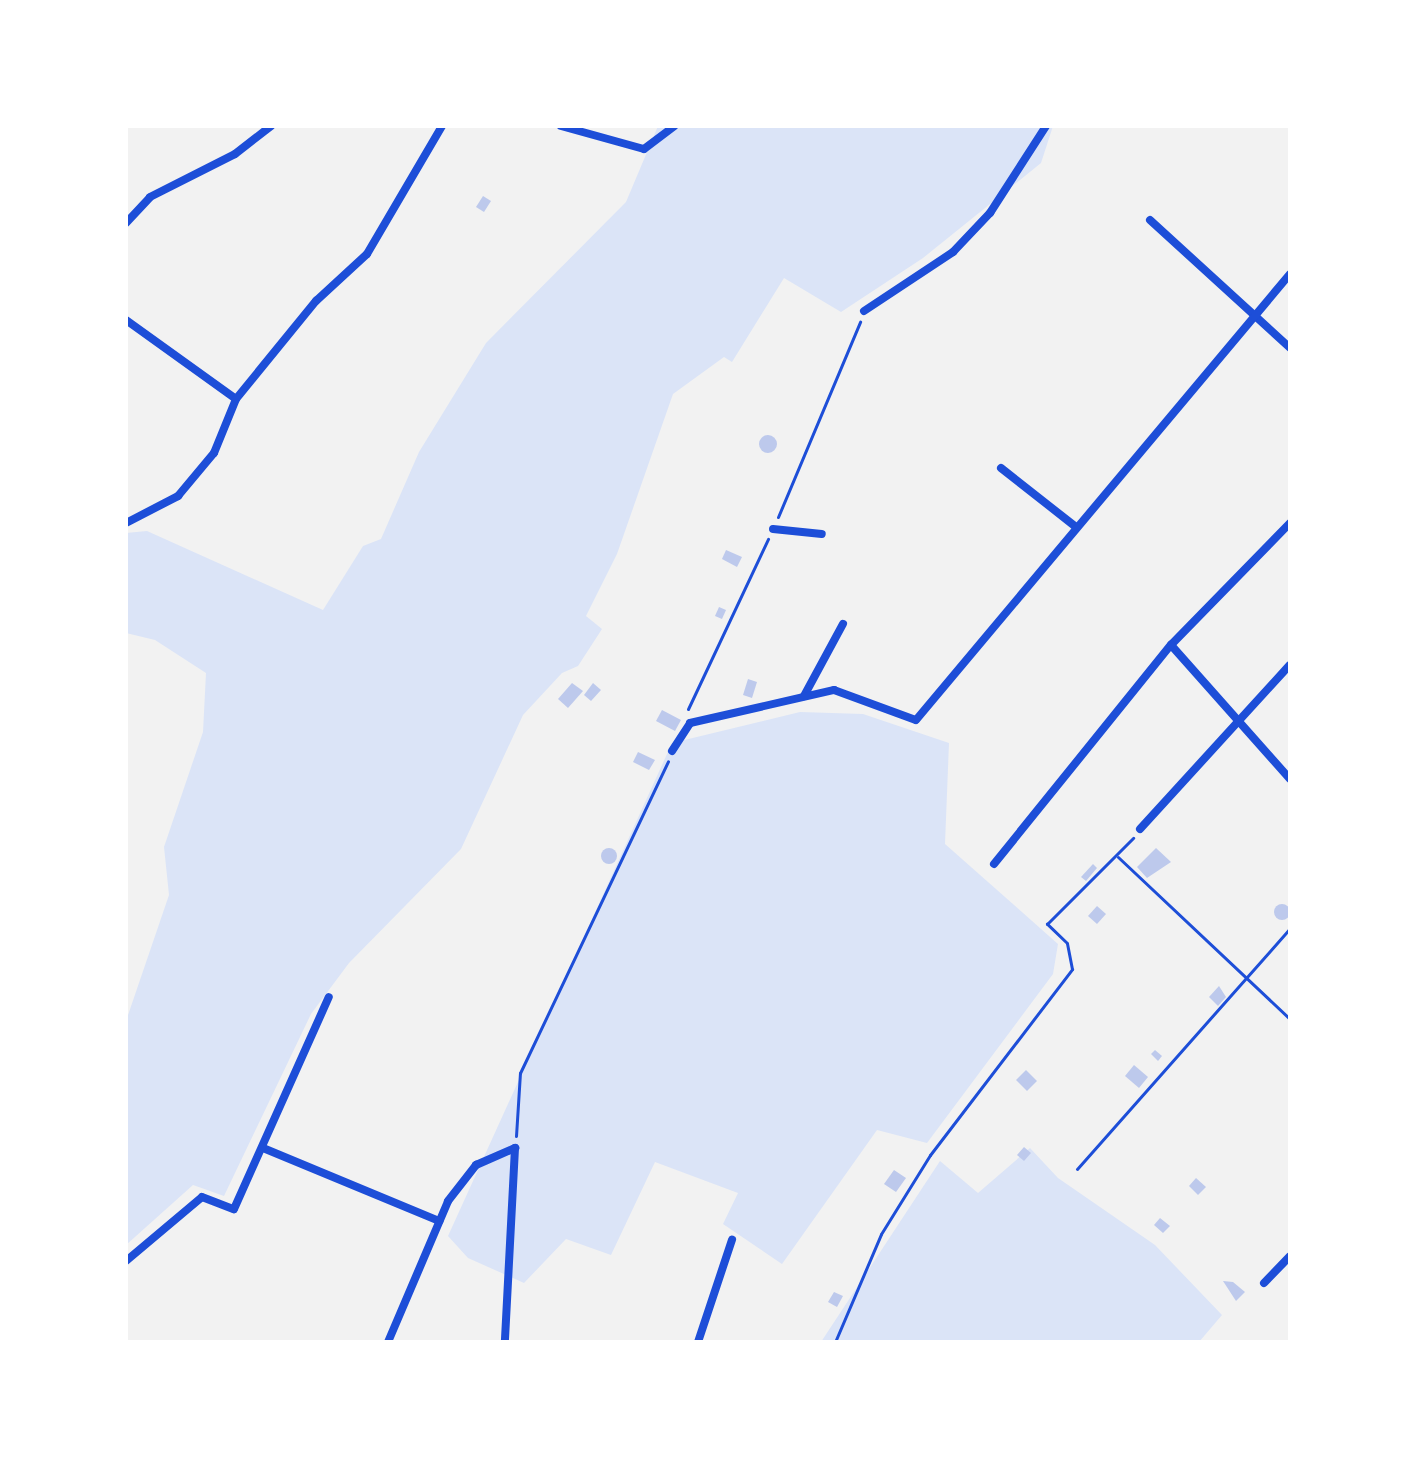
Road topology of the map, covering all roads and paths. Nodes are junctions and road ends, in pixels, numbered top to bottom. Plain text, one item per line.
1 (271, 126) edge
2 (442, 126) edge
3 (561, 126) edge
4 (674, 126) edge
5 (1046, 126) edge
6 (1150, 220) dead end
7 (126, 223) edge
8 (1290, 274) edge
9 (864, 311) dead end
10 (1253, 316) junction
11 (126, 320) edge
12 (1290, 348) edge
13 (236, 399) junction
14 (1001, 468) dead end
15 (126, 523) edge
16 (1290, 523) edge
17 (1076, 527) junction
18 (773, 529) dead end
19 (822, 534) dead end
20 (843, 624) dead end
21 (1171, 645) junction
22 (1290, 665) edge
23 (804, 696) junction
24 (1235, 719) junction
25 (672, 751) dead end
26 (1290, 779) edge
27 (1140, 829) joint
28 (1117, 857) junction
29 (994, 864) dead end
30 (1290, 928) edge
31 (1248, 983) junction
32 (329, 997) dead end
33 (1290, 1019) edge
34 (263, 1148) junction
35 (1077, 1169) dead end
36 (439, 1221) junction
37 (732, 1240) dead end
38 (1290, 1256) edge
39 (126, 1261) edge
40 (1264, 1283) dead end
41 (388, 1342) edge
42 (505, 1342) edge
43 (698, 1342) edge
44 (835, 1342) edge

1 - 7 street
2 - 13 street
3 - 4 street
5 - 9 street
6 - 10 street
8 - 10 street
10 - 12 street
10 - 17 street
11 - 13 street
13 - 15 street
14 - 17 street
16 - 21 street
17 - 23 street
18 - 19 street
20 - 23 street
21 - 24 street
21 - 29 street
22 - 24 street
23 - 25 street
24 - 26 street
24 - 27 street
27 - 28 path
28 - 31 path
28 - 44 path
30 - 31 path
31 - 33 path
31 - 35 path
32 - 34 street
34 - 36 street
34 - 39 street
36 - 41 street
36 - 42 street
37 - 43 street
38 - 40 street

